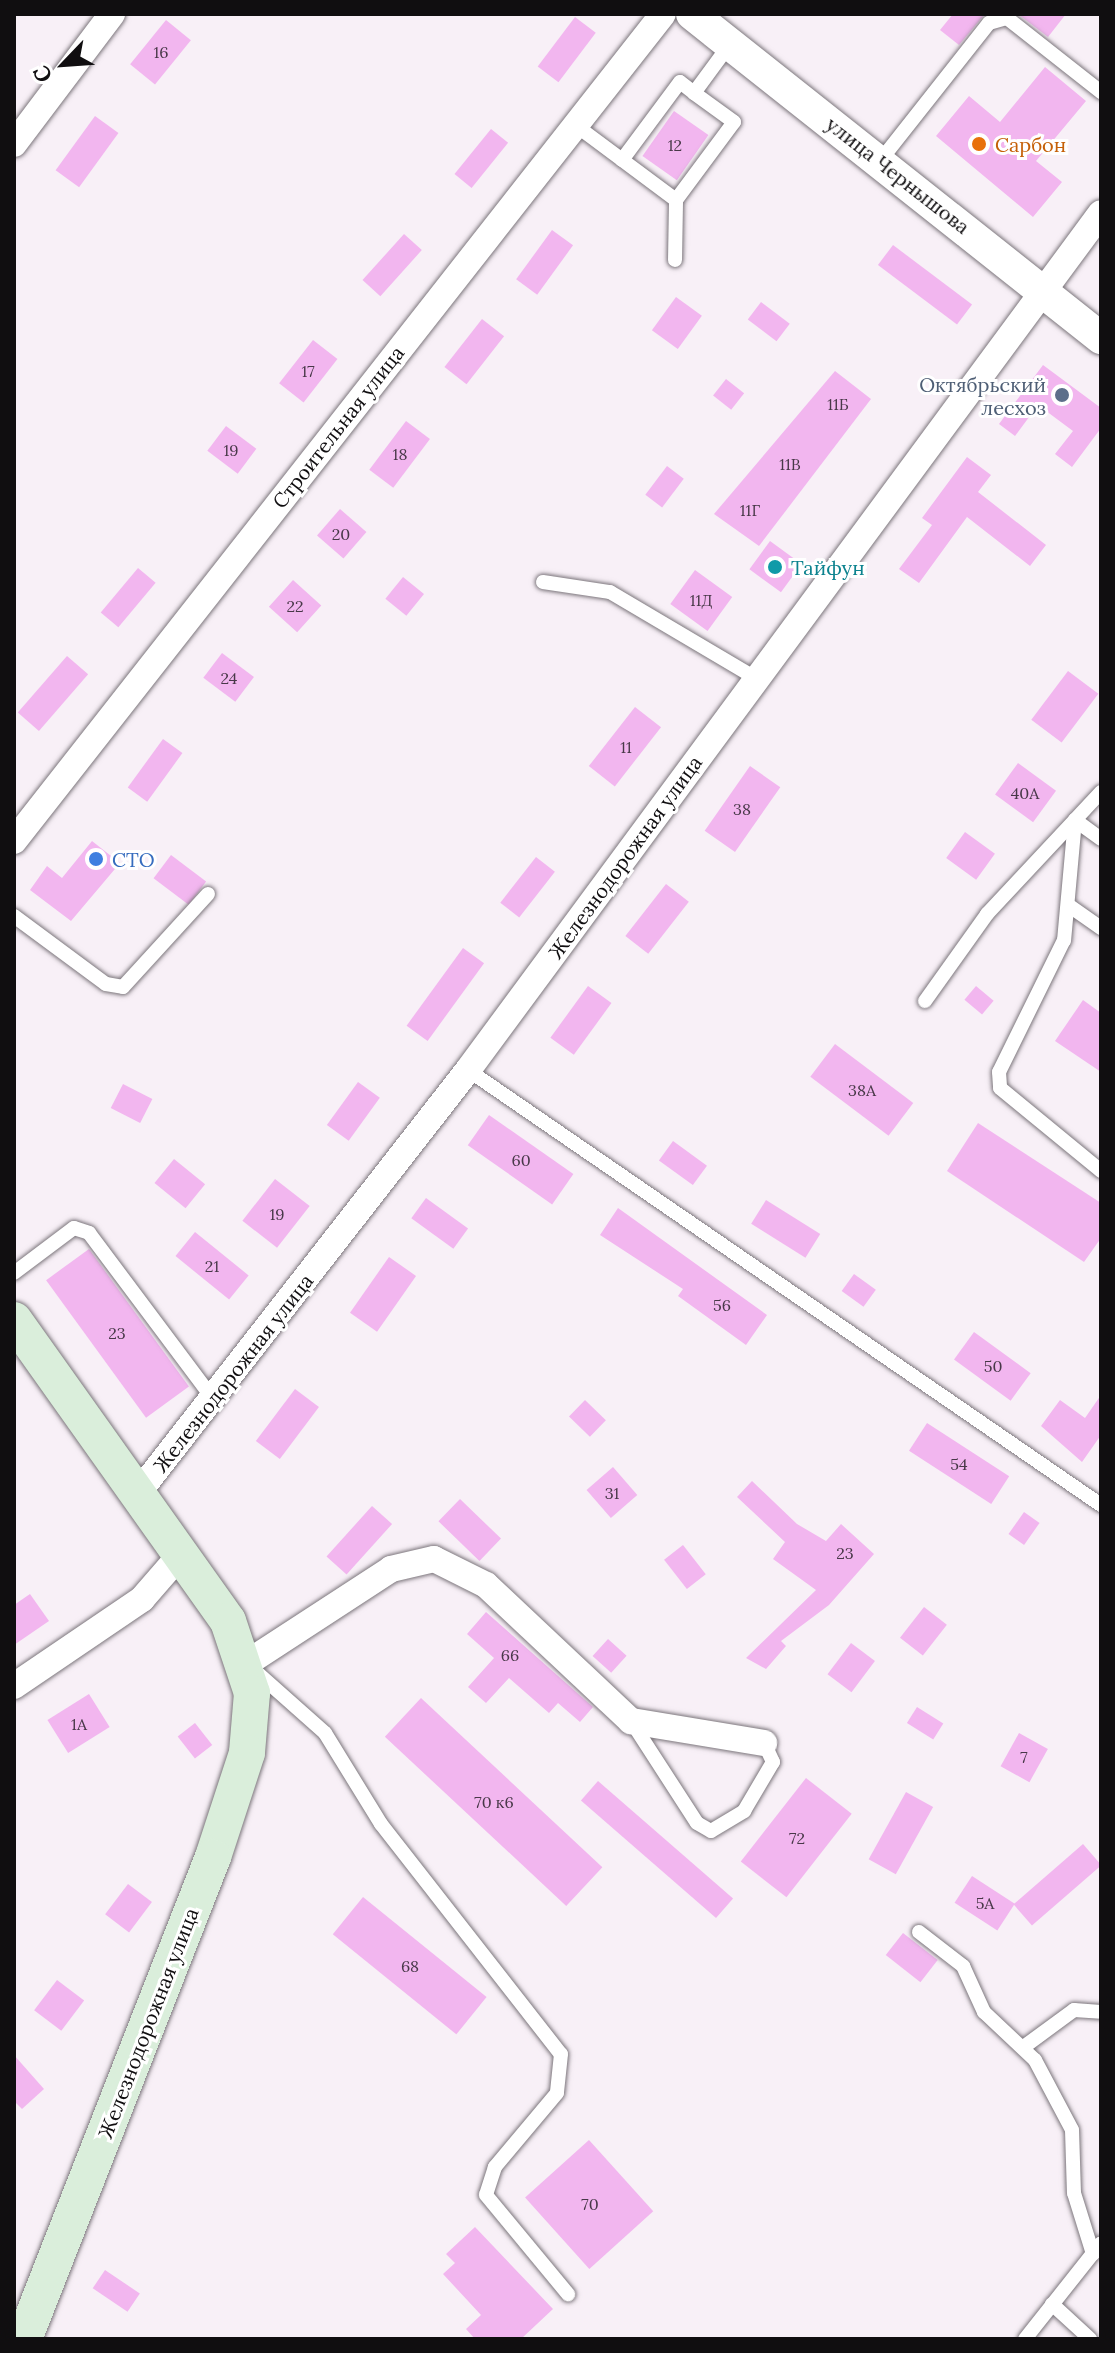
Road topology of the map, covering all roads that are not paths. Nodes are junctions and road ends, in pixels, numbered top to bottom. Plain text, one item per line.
1 (112, 14) edge
2 (663, 14) edge
3 (692, 14) edge
4 (730, 44) junction
5 (1101, 92) edge
6 (694, 93) junction
7 (578, 127) junction
8 (14, 144) edge
9 (622, 160) junction
10 (880, 161) junction
11 (676, 200) junction
12 (1101, 213) edge
13 (675, 260) dead end
14 (1045, 289) junction
15 (1101, 338) edge
16 (543, 582) dead end
17 (757, 679) junction
18 (1101, 792) edge
19 (1075, 820) junction
20 (1101, 839) edge
21 (14, 841) edge
22 (208, 894) dead end
23 (1071, 907) junction
24 (14, 916) edge
25 (1101, 928) edge
26 (925, 1001) dead end
27 (468, 1070) junction
28 (1101, 1171) edge
29 (14, 1273) edge
30 (16, 1327) edge
31 (213, 1399) junction
32 (138, 1493) junction
33 (1101, 1505) edge
34 (181, 1554) junction
35 (247, 1663) junction
36 (14, 1686) edge
37 (631, 1721) junction
38 (764, 1743) joint
39 (919, 1932) dead end
40 (1101, 2012) edge
41 (1025, 2046) junction
42 (1097, 2249) edge
43 (568, 2294) dead end
44 (1052, 2304) junction
45 (33, 2335) edge
46 (1025, 2339) edge
47 (1090, 2339) edge

1 - 8 street
2 - 7 street, Строительная улица
3 - 4 street, улица Чернышова
4 - 6 lane
4 - 10 street, улица Чернышова
5 - 10 lane
6 - 9 lane
6 - 11 lane
7 - 9 lane
7 - 21 street, Строительная улица
9 - 11 lane
10 - 14 street, улица Чернышова
11 - 13 lane
12 - 14 street, Железнодорожная улица
14 - 15 street, улица Чернышова
14 - 17 street, Железнодорожная улица
16 - 17 lane
17 - 27 street, Железнодорожная улица
18 - 19 lane
19 - 20 lane
19 - 23 lane
19 - 26 lane
22 - 24 lane
23 - 25 lane
23 - 28 lane
27 - 31 street, Железнодорожная улица
27 - 33 lane
29 - 31 lane
30 - 32 main road, Железнодорожная улица
31 - 32 street, Железнодорожная улица
32 - 34 main road, Железнодорожная улица
34 - 35 main road, Железнодорожная улица
34 - 36 street
35 - 37 street
35 - 43 lane
35 - 45 main road, Железнодорожная улица
37 - 38 street
37 - 38 lane
39 - 41 lane
40 - 41 lane
41 - 42 lane
42 - 44 lane
44 - 46 lane
44 - 47 lane

